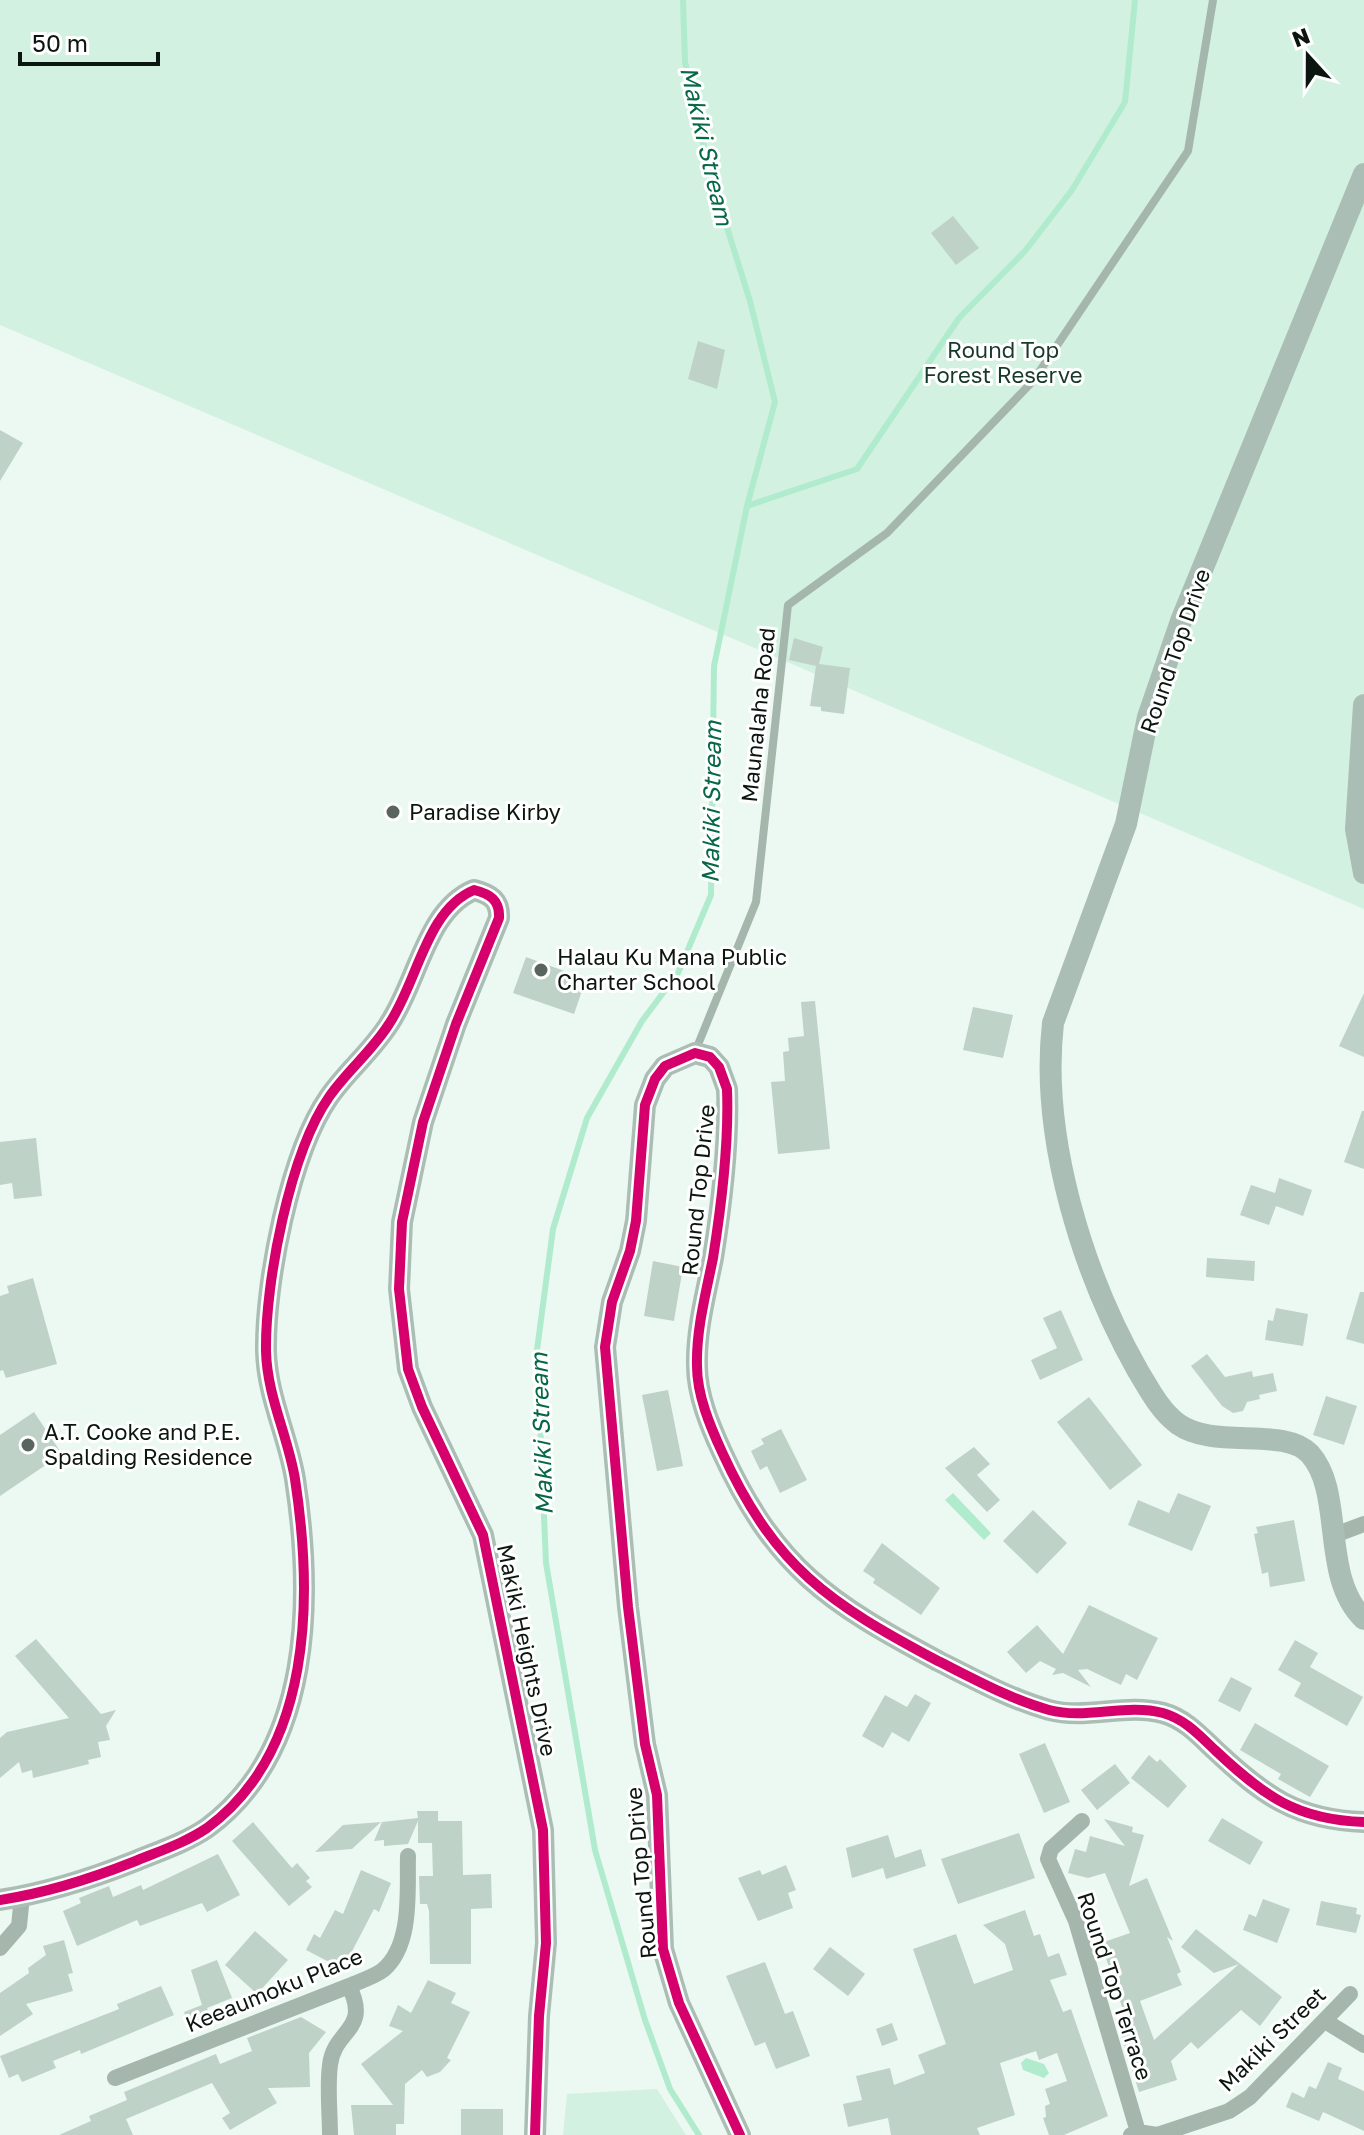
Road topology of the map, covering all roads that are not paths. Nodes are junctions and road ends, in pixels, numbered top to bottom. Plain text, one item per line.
1 (1213, 0) edge
2 (1364, 174) edge
3 (1364, 705) edge
4 (1364, 873) edge
5 (695, 1053) junction
6 (1364, 1524) edge
7 (1332, 1536) junction
8 (1364, 1619) edge
9 (1082, 1821) dead end
10 (1364, 1822) edge
11 (408, 1856) dead end
12 (11, 1898) edge
13 (0, 1948) edge
14 (349, 1986) junction
15 (1350, 1994) dead end
16 (1325, 2021) junction
17 (1364, 2045) edge
18 (115, 2078) dead end
19 (1134, 2134) edge
20 (330, 2135) edge
21 (535, 2135) edge
22 (740, 2135) edge

1 - 5 lane, Maunalaha Road
2 - 7 street, Round Top Drive
3 - 4 street
5 - 10 street, Round Top Drive
5 - 22 street, Round Top Drive
6 - 7 street
7 - 8 street, Round Top Drive
9 - 19 street, Round Top Terrace
11 - 14 street, Keeaumoku Place
12 - 13 street
12 - 21 street, Makiki Heights Drive
14 - 18 street, Keeaumoku Place
14 - 20 street
15 - 16 street, Makiki Street
16 - 17 street
16 - 19 street, Makiki Street

